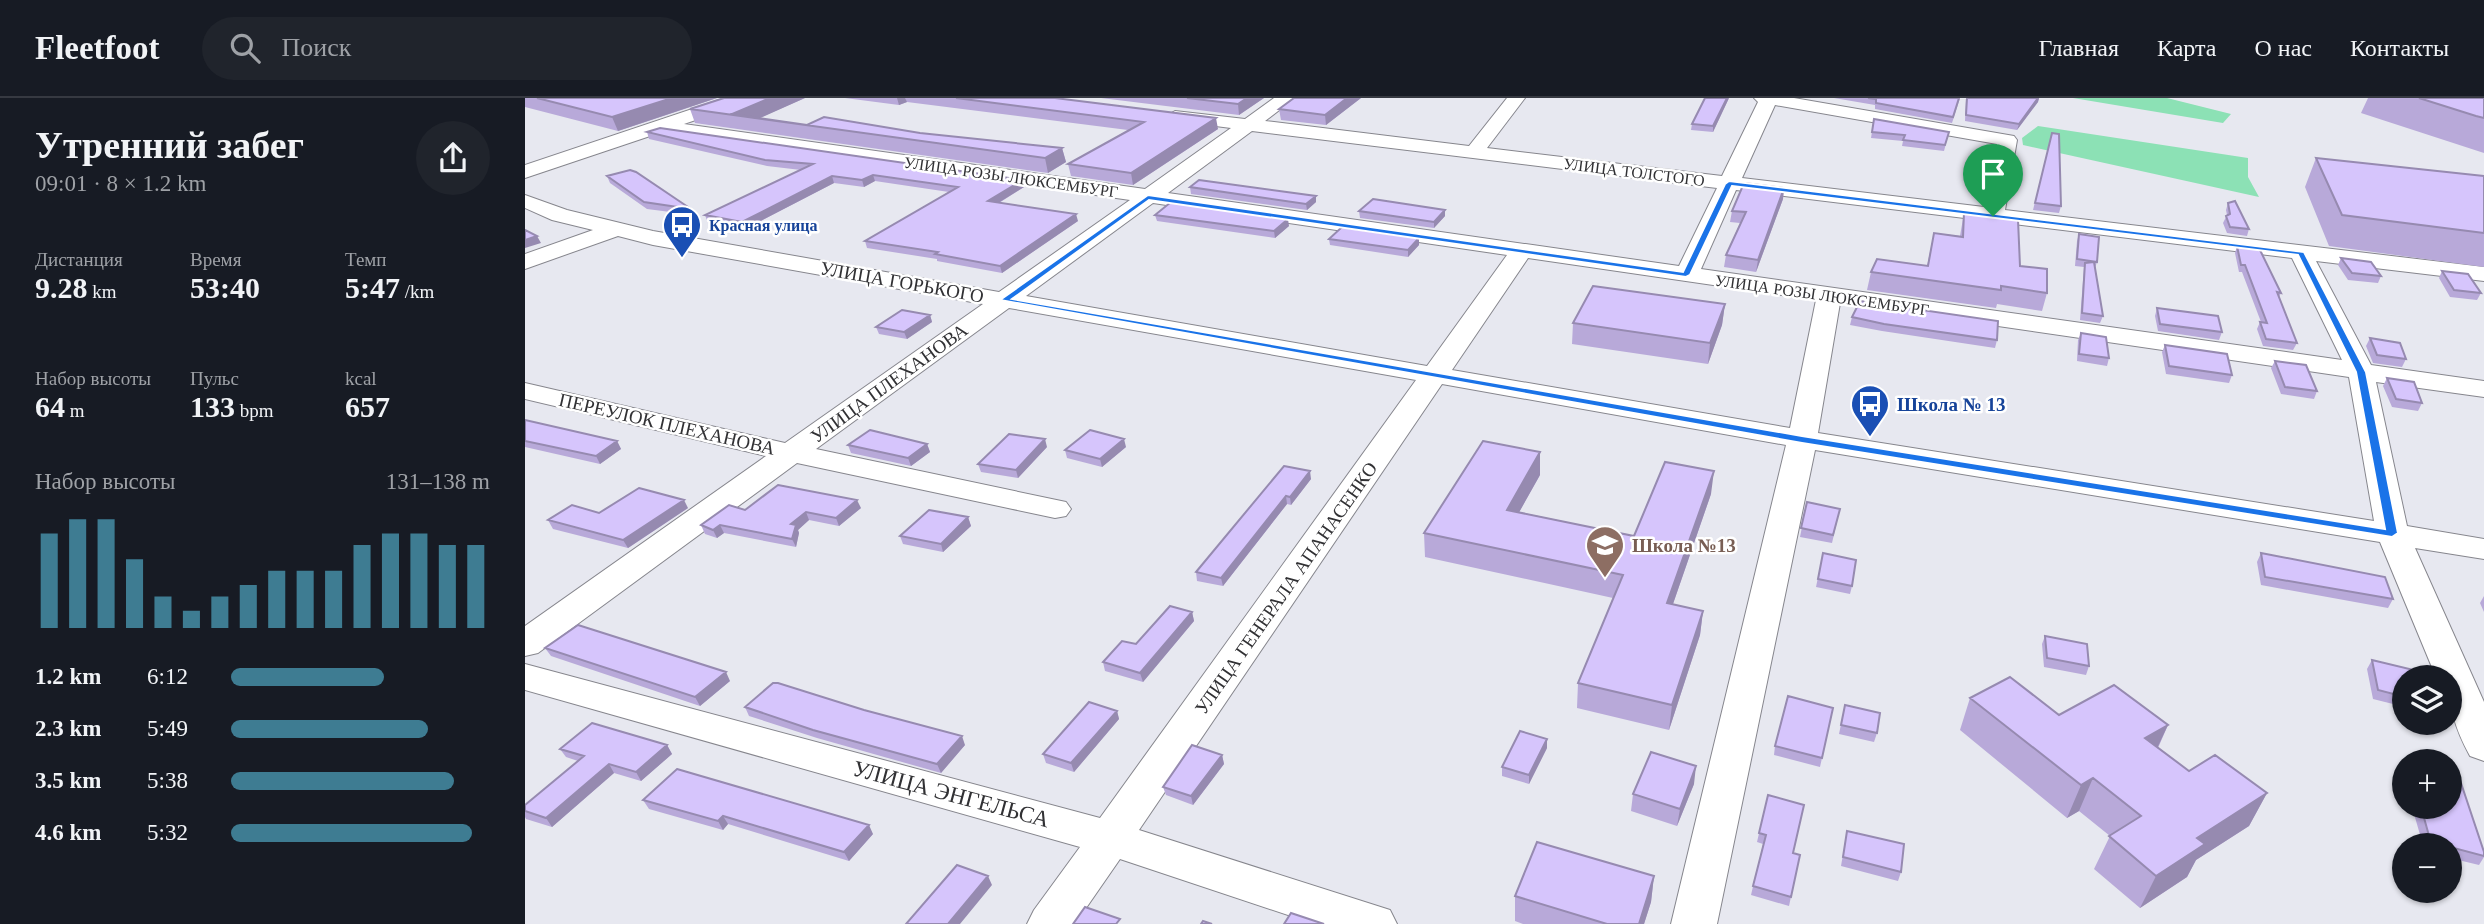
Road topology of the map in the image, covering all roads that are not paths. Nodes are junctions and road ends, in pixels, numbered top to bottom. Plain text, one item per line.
1 (743, 98) edge
2 (1286, 98) edge
3 (1516, 98) edge
4 (1767, 98) edge
5 (1156, 113) edge
6 (661, 125) junction
7 (1249, 125) junction
8 (1474, 152) junction
9 (525, 173) edge
10 (1729, 184) junction
11 (1148, 197) junction
12 (525, 201) edge
13 (1993, 216) junction
14 (613, 230) junction
15 (1521, 251) junction
16 (2301, 253) junction
17 (525, 262) edge
18 (2484, 274) edge
19 (1686, 275) junction
20 (1829, 296) junction
21 (1004, 300) junction
22 (2361, 372) junction
23 (1434, 375) junction
24 (2484, 389) edge
25 (525, 391) edge
26 (1802, 439) junction
27 (791, 453) junction
28 (1055, 509) dead end
29 (2392, 533) junction
30 (2484, 549) edge
31 (525, 643) edge
32 (525, 677) edge
33 (2484, 746) edge
34 (1110, 838) junction
35 (1050, 924) edge
36 (1374, 924) edge
37 (1694, 924) edge

1 - 6 street
2 - 7 street, УЛИЦА ПЛЕХАНОВА
3 - 8 street
4 - 10 street
4 - 13 street
5 - 7 street, УЛИЦА ТОЛСТОГО
6 - 9 street
6 - 11 street, УЛИЦА РОЗЫ ЛЮКСЕМБУРГ
7 - 8 street, УЛИЦА ТОЛСТОГО
7 - 11 street, УЛИЦА ПЛЕХАНОВА
8 - 10 street, УЛИЦА ТОЛСТОГО
10 - 13 street, УЛИЦА ТОЛСТОГО
10 - 19 street
11 - 15 street, УЛИЦА РОЗЫ ЛЮКСЕМБУРГ
11 - 21 street, УЛИЦА ПЛЕХАНОВА
12 - 14 street, УЛИЦА ГОРЬКОГО
13 - 16 street, УЛИЦА ТОЛСТОГО
14 - 17 street
14 - 21 street, УЛИЦА ГОРЬКОГО
15 - 19 street, УЛИЦА РОЗЫ ЛЮКСЕМБУРГ
15 - 23 street, УЛИЦА ГЕНЕРАЛА АПАНАСЕНКО
16 - 18 street, УЛИЦА ТОЛСТОГО
16 - 22 street
19 - 20 street, УЛИЦА РОЗЫ ЛЮКСЕМБУРГ
20 - 22 street, УЛИЦА РОЗЫ ЛЮКСЕМБУРГ
20 - 26 street
21 - 23 street, УЛИЦА ГОРЬКОГО
21 - 27 street, УЛИЦА ПЛЕХАНОВА
22 - 24 street, УЛИЦА РОЗЫ ЛЮКСЕМБУРГ
22 - 29 street
23 - 26 street, УЛИЦА ГОРЬКОГО
23 - 34 street, УЛИЦА ГЕНЕРАЛА АПАНАСЕНКО
25 - 27 street, ПЕРЕУЛОК ПЛЕХАНОВА
26 - 29 street, УЛИЦА ГОРЬКОГО
26 - 37 street
27 - 28 street, ПЕРЕУЛОК ПЛЕХАНОВА
27 - 31 street, УЛИЦА ПЛЕХАНОВА
29 - 30 street, УЛИЦА ГОРЬКОГО
29 - 33 street
32 - 34 street, УЛИЦА ЭНГЕЛЬСА
34 - 35 street, УЛИЦА ГЕНЕРАЛА АПАНАСЕНКО
34 - 36 street, УЛИЦА ЭНГЕЛЬСА

